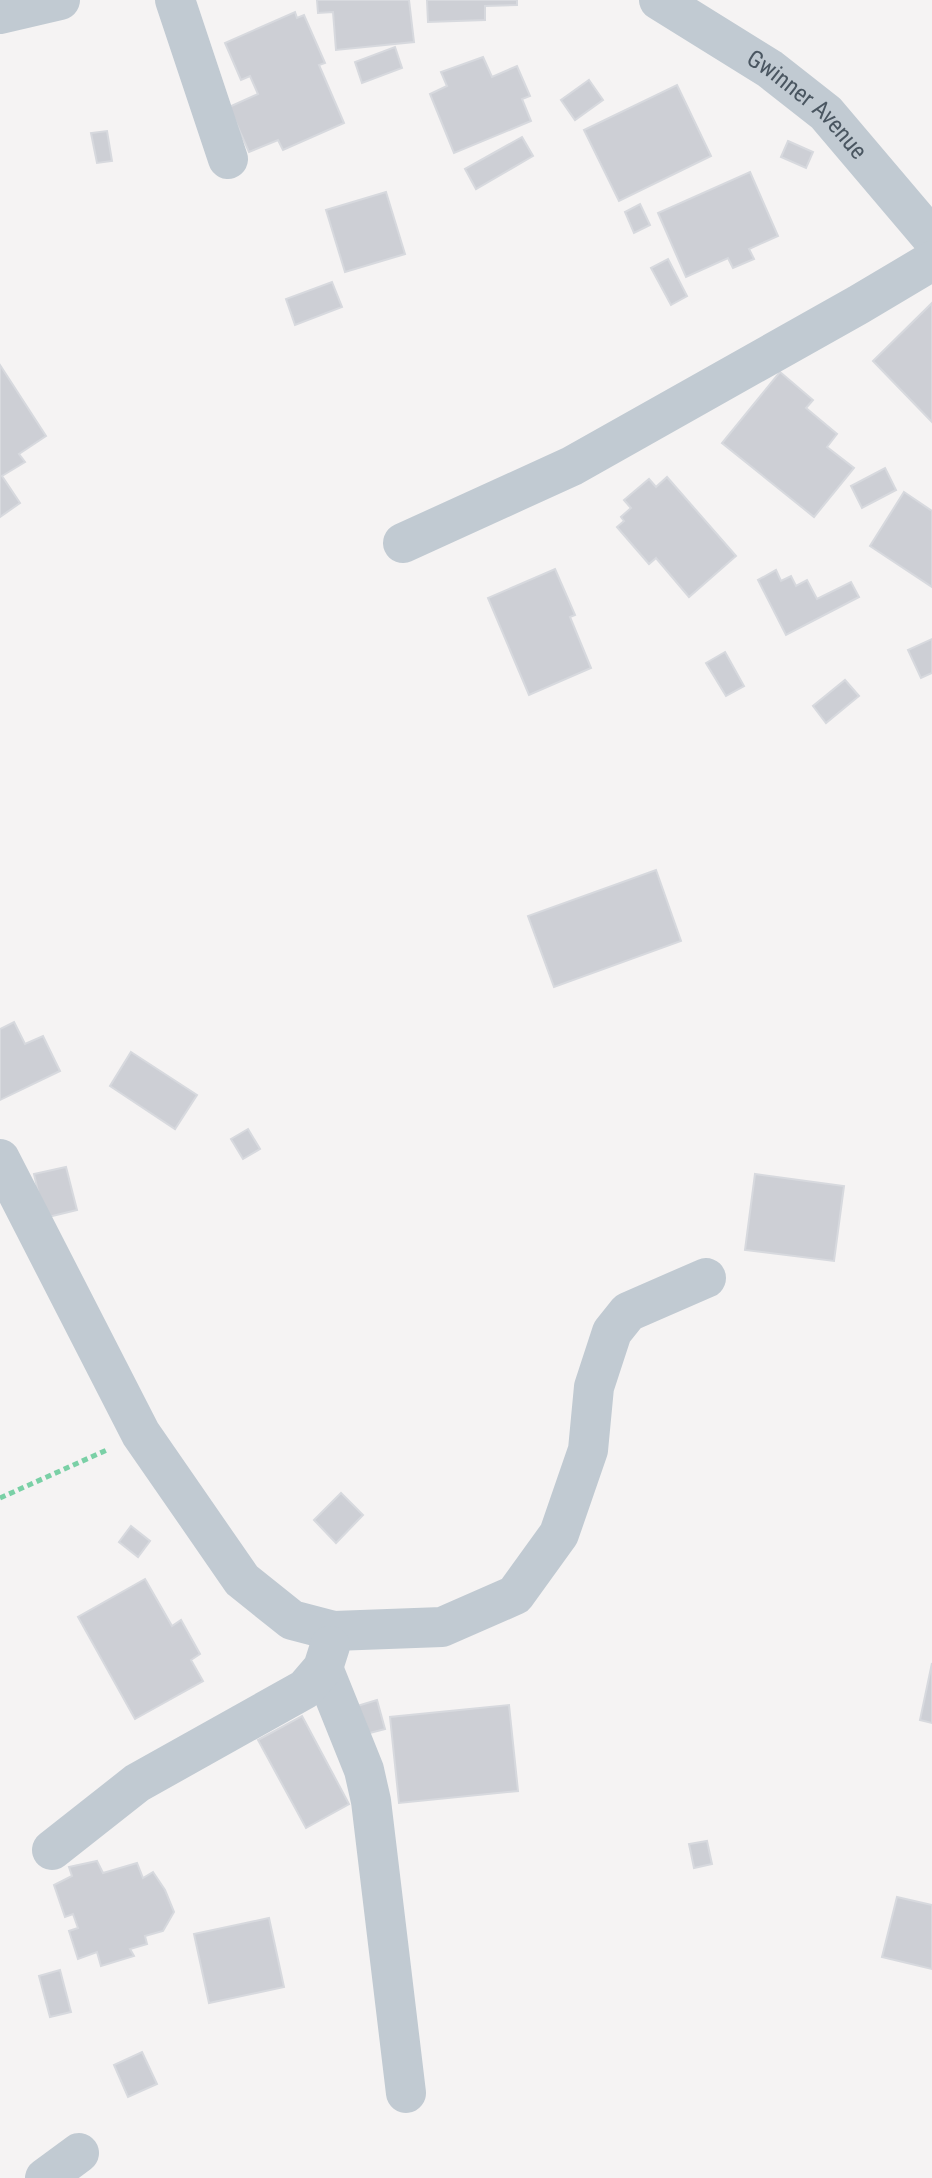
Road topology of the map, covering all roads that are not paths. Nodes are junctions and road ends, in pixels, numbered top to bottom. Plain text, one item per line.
1 (60, 0) edge
2 (175, 0) edge
3 (659, 0) edge
4 (0, 14) edge
5 (228, 159) dead end
6 (932, 238) edge
7 (932, 261) edge
8 (403, 543) dead end
9 (0, 1159) edge
10 (706, 1278) dead end
11 (329, 1650) junction
12 (52, 1850) dead end
13 (406, 2093) dead end
14 (79, 2153) dead end
15 (45, 2178) edge

1 - 4 street
2 - 5 street
3 - 6 street, Gwinner Avenue
7 - 8 street
9 - 11 street
10 - 11 street
11 - 12 street
11 - 13 street
14 - 15 street

